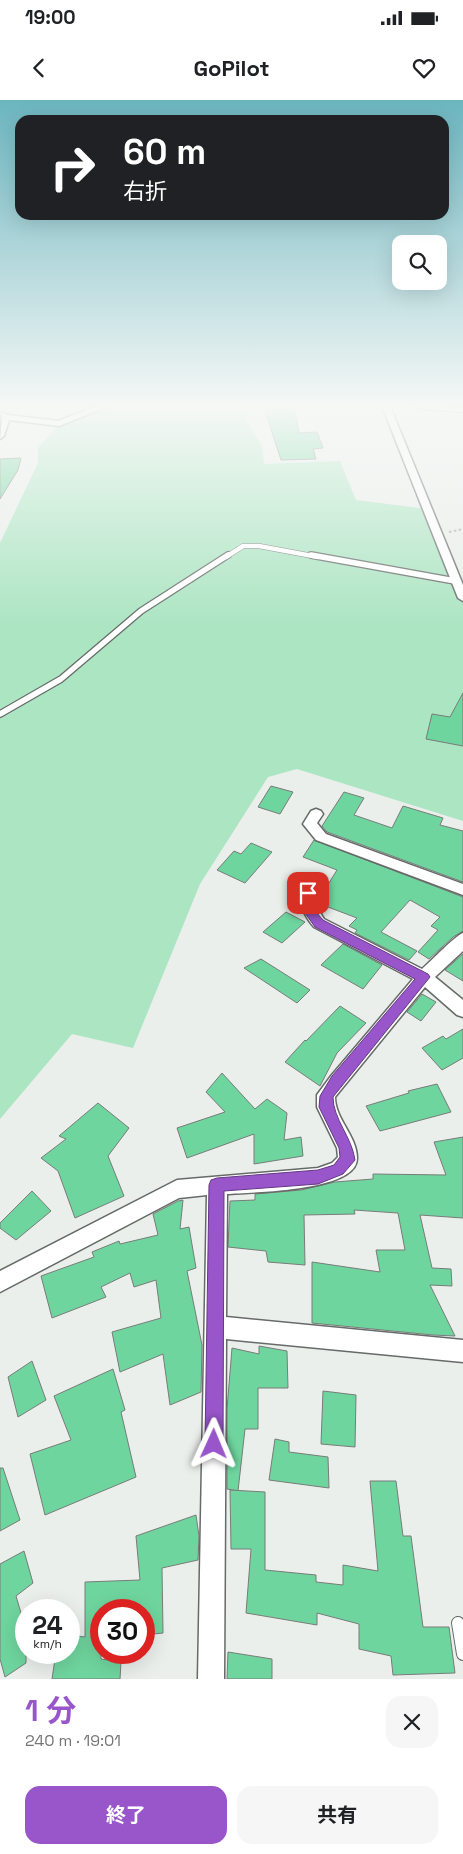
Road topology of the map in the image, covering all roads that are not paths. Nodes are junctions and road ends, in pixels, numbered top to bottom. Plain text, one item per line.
1 (415, 480) edge
2 (456, 581) junction
3 (463, 598) edge
4 (0, 714) edge
5 (316, 814) dead end
6 (463, 890) edge
7 (308, 893) dead end
8 (463, 939) edge
9 (424, 977) junction
10 (463, 1010) edge
11 (217, 1185) junction
12 (0, 1282) edge
13 (216, 1327) junction
14 (463, 1351) edge
15 (458, 1623) dead end
16 (463, 1654) edge
17 (211, 1679) edge

1 - 2 street
2 - 3 street
2 - 4 lane
5 - 6 street
7 - 9 street
8 - 9 street
9 - 10 street
9 - 11 street
11 - 12 street
11 - 13 street
13 - 14 street
13 - 17 street
15 - 16 lane

